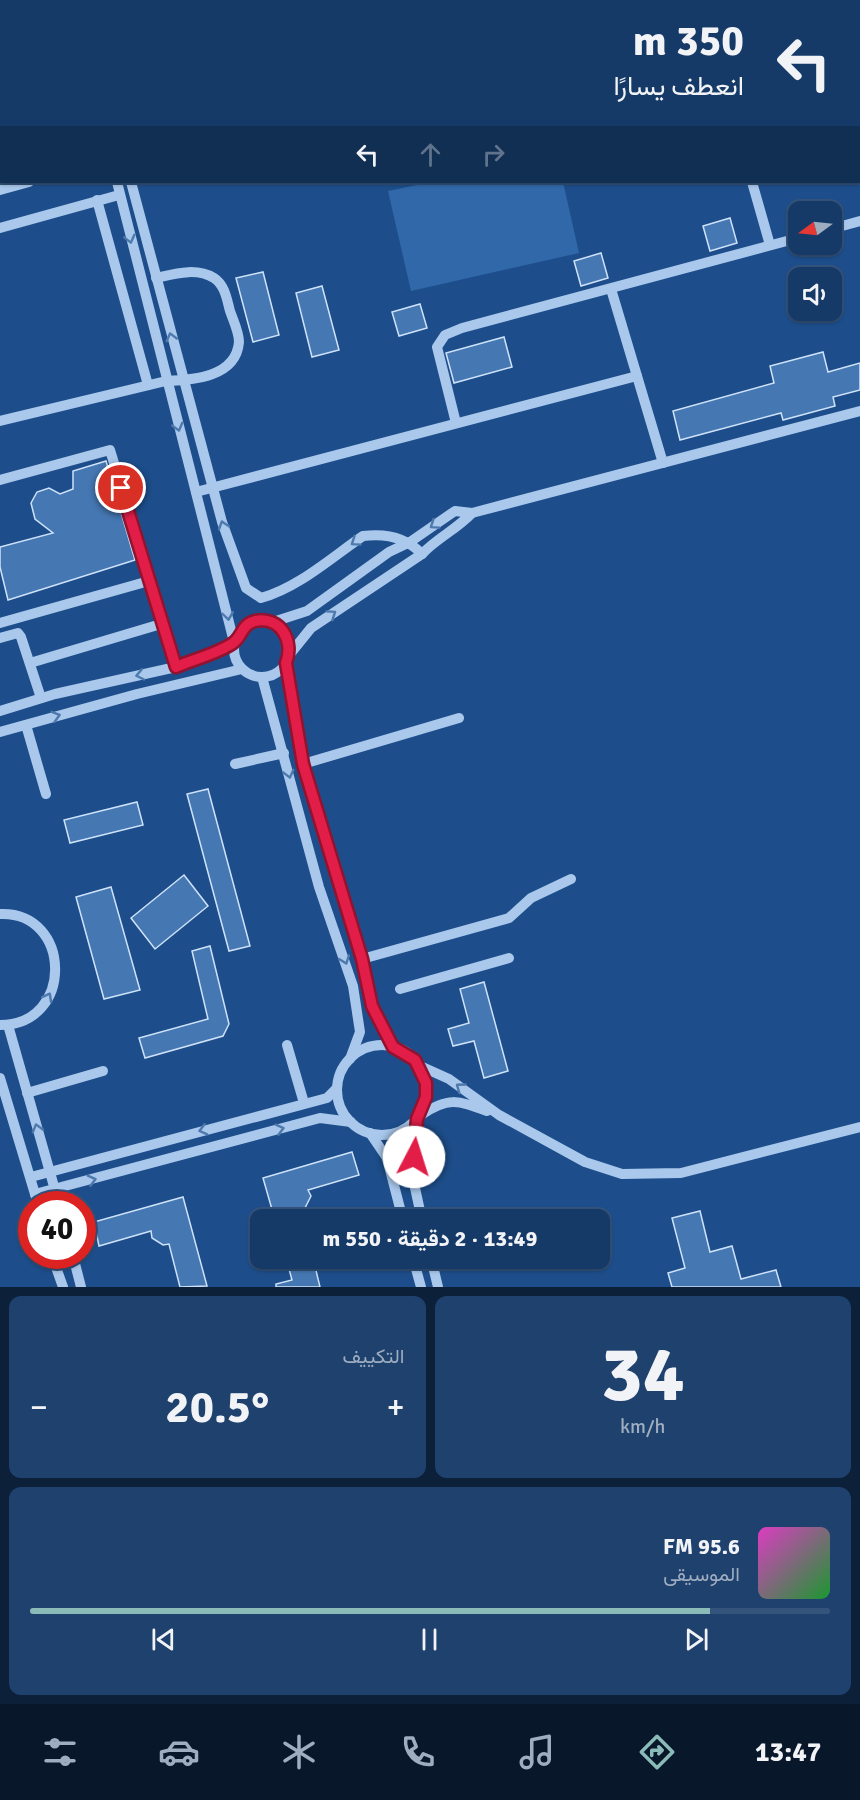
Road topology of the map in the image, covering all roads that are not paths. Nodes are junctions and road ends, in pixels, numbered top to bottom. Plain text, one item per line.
1 (24, 183) edge
2 (117, 183) edge
3 (131, 183) edge
4 (752, 183) edge
5 (0, 190) edge
6 (119, 195) junction
7 (97, 200) junction
8 (860, 221) edge
9 (842, 226) edge
10 (0, 228) edge
11 (788, 240) edge
12 (770, 245) junction
13 (156, 278) junction
14 (611, 290) junction
15 (637, 376) junction
16 (183, 380) junction
17 (166, 381) junction
18 (148, 384) junction
19 (860, 411) edge
20 (0, 422) edge
21 (456, 423) junction
22 (663, 463) junction
23 (0, 480) edge
24 (213, 488) junction
25 (196, 492) junction
26 (472, 513) junction
27 (410, 542) junction
28 (422, 554) junction
29 (149, 581) junction
30 (273, 622) junction
31 (0, 623) edge
32 (161, 624) junction
33 (0, 638) edge
34 (234, 642) junction
35 (288, 659) junction
36 (30, 663) junction
37 (176, 667) junction
38 (242, 669) junction
39 (262, 677) junction
40 (41, 698) junction
41 (0, 711) edge
42 (459, 718) dead end
43 (26, 725) junction
44 (0, 732) edge
45 (284, 753) junction
46 (235, 764) dead end
47 (303, 764) junction
48 (46, 794) dead end
49 (571, 879) dead end
50 (0, 914) edge
51 (509, 958) dead end
52 (362, 959) junction
53 (400, 988) dead end
54 (4, 1025) edge
55 (287, 1045) dead end
56 (393, 1047) junction
57 (350, 1059) junction
58 (418, 1065) junction
59 (103, 1071) dead end
60 (0, 1078) edge
61 (338, 1088) junction
62 (27, 1093) junction
63 (2, 1095) edge
64 (304, 1103) junction
65 (499, 1115) junction
66 (417, 1117) junction
67 (0, 1118) edge
68 (12, 1119) junction
69 (351, 1122) junction
70 (860, 1127) edge
71 (370, 1133) junction
72 (50, 1172) junction
73 (31, 1177) junction
74 (55, 1190) joint
75 (34, 1191) edge
76 (400, 1209) edge
77 (420, 1209) edge
78 (57, 1269) edge
79 (76, 1269) edge
80 (416, 1269) edge
81 (434, 1269) edge
82 (63, 1287) edge
83 (81, 1287) edge
84 (421, 1287) edge
85 (438, 1287) edge

1 - 5 street
2 - 6 street
3 - 13 street
4 - 12 street
6 - 7 street
6 -> 17 street
7 - 10 street
7 - 18 street
8 - 9 street
11 - 12 street
12 - 14 street
16 -> 13 street
13 - 16 street
14 - 15 street
14 - 21 street
15 - 21 street
15 - 22 street
16 - 17 street
16 - 24 street
17 - 18 street
17 -> 25 street
18 - 20 street
19 - 22 street
21 - 24 street
22 - 26 street
23 - 29 street
24 - 25 street
27 -> 24 street
25 -> 34 street
26 -> 27 street
26 - 28 street
27 - 28 street
27 - 30 street
35 -> 28 street
29 - 31 street
29 - 32 street
30 - 34 street
30 - 35 street
32 - 36 street
32 - 37 street
33 - 36 street
34 - 37 street
34 - 38 street
35 - 39 street
35 - 47 street
36 - 40 street
37 -> 40 street
38 - 39 street
43 -> 38 street
39 - 45 street
40 - 41 street
42 - 47 street
43 - 44 street
43 - 48 street
45 - 46 street
45 -> 57 street
47 - 52 street
49 - 52 street
54 -> 50 street
51 - 53 street
52 - 56 street
54 - 62 street
55 - 64 street
56 - 57 street
56 - 58 street
57 - 61 street
65 -> 58 street
58 - 66 street
59 - 62 street
60 - 63 street
61 - 64 street
61 - 69 street
72 -> 62 street
63 - 68 street
64 -> 72 street
65 - 66 street
65 - 70 street
66 - 71 street
66 - 77 street
67 - 68 street
68 - 73 street
69 - 71 street
74 -> 69 street
71 - 76 street
72 - 73 street
72 - 74 street
73 - 75 street
78 - 82 street
79 - 83 street
80 - 84 street
81 - 85 street

